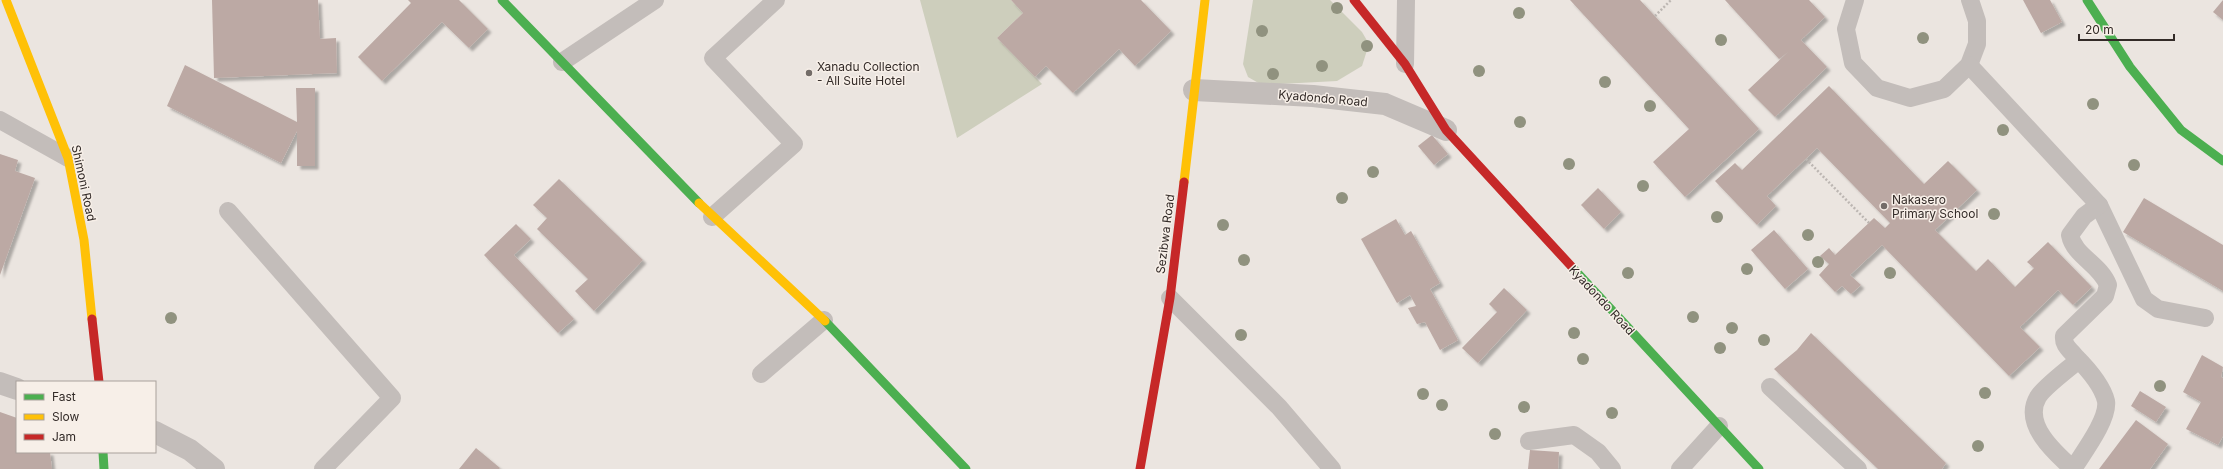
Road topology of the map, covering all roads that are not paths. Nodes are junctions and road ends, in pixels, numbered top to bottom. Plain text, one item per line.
1 (6, 0) edge
2 (502, 0) edge
3 (655, 0) edge
4 (776, 0) edge
5 (1205, 0) edge
6 (1354, 0) edge
7 (1406, 0) edge
8 (1855, 0) edge
9 (1970, 0) edge
10 (2087, 0) edge
11 (562, 62) junction
12 (1405, 64) junction
13 (1969, 65) junction
14 (1194, 90) junction
15 (0, 120) edge
16 (1446, 130) junction
17 (68, 158) junction
18 (2223, 162) edge
19 (2099, 205) junction
20 (228, 211) dead end
21 (712, 217) junction
22 (1170, 298) junction
23 (2205, 318) dead end
24 (824, 320) junction
25 (2079, 360) junction
26 (761, 374) dead end
27 (99, 381) edge
28 (0, 383) edge
29 (1770, 387) dead end
30 (16, 389) edge
31 (1719, 426) junction
32 (156, 433) edge
33 (1529, 441) dead end
34 (103, 453) edge
35 (104, 469) edge
36 (207, 469) edge
37 (322, 469) edge
38 (966, 469) edge
39 (1140, 469) edge
40 (1332, 469) edge
41 (1612, 469) edge
42 (1680, 469) edge
43 (1759, 469) edge
44 (1858, 469) edge
45 (2074, 469) edge

1 - 17 street, Shimoni Road
2 - 11 street
3 - 11 lane
4 - 21 lane
5 - 14 street, Sezibwa Road
6 - 12 street, Kyadondo Road
7 - 12 lane
8 - 13 lane
9 - 13 lane
10 - 18 street
11 - 21 street
12 - 16 street, Kyadondo Road
13 - 19 lane
14 - 16 street, Kyadondo Road
14 - 22 street, Sezibwa Road
15 - 17 lane
16 - 31 street, Kyadondo Road
17 - 27 street, Shimoni Road
19 - 23 lane
19 - 25 lane
20 - 37 lane
21 - 24 street
22 - 39 street, Sezibwa Road
22 - 40 lane
24 - 26 lane
24 - 38 street
25 - 45 lane
25 - 45 lane
28 - 30 street
29 - 44 lane
31 - 42 lane
31 - 43 street, Kyadondo Road
32 - 36 street
33 - 41 lane
34 - 35 street

